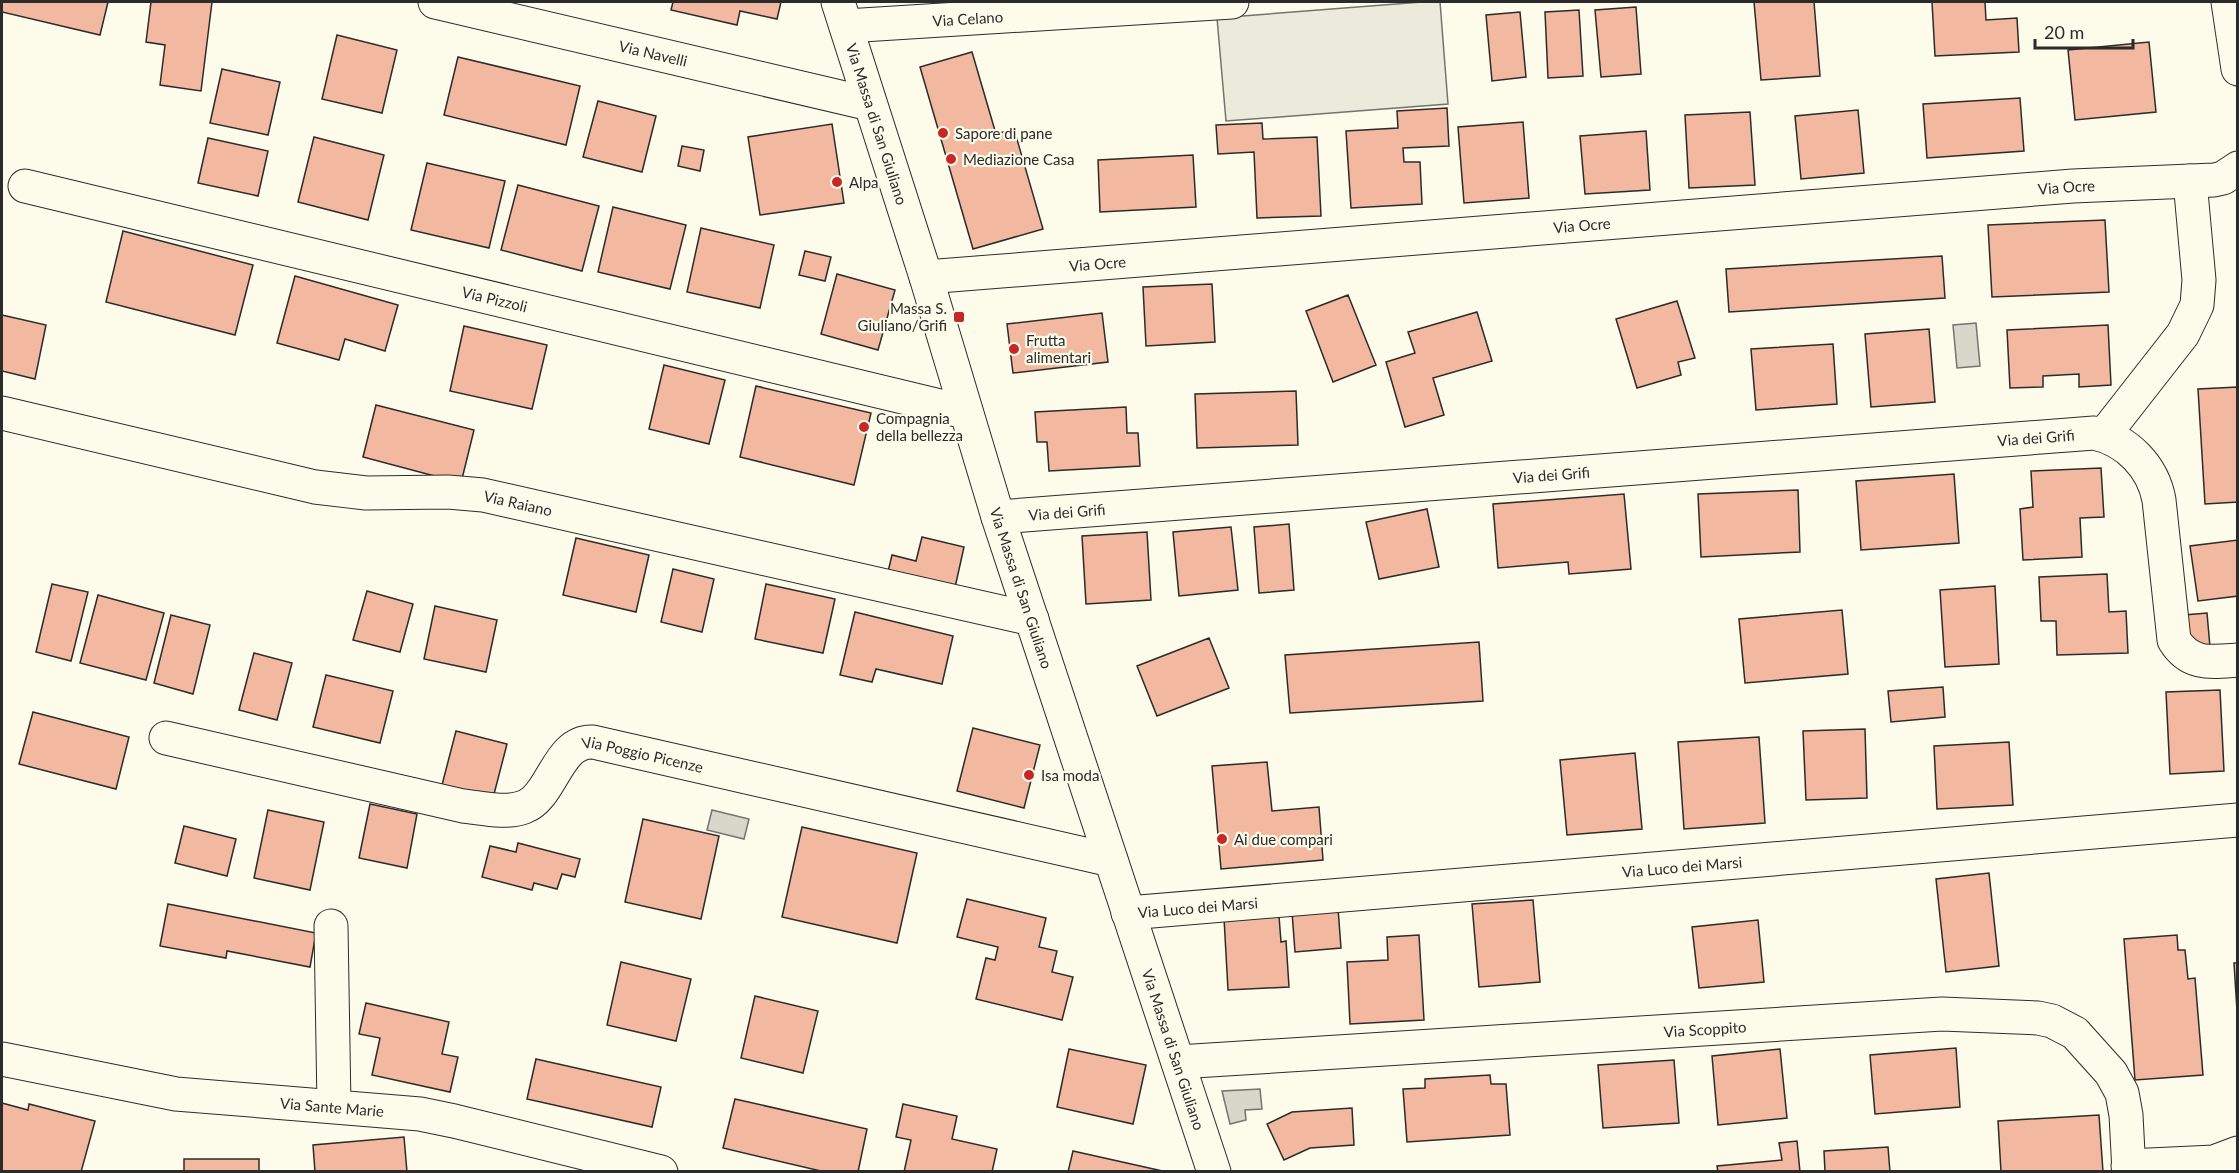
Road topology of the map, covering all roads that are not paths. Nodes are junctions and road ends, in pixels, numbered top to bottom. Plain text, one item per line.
1 (435, 2) edge
2 (1232, 2) edge
3 (2228, 2) edge
4 (842, 14) edge
5 (2238, 69) edge
6 (870, 104) junction
7 (2238, 168) edge
8 (2190, 181) junction
9 (25, 186) dead end
10 (926, 278) junction
11 (965, 412) junction
12 (2, 413) edge
13 (2104, 435) junction
14 (998, 517) junction
15 (1032, 619) junction
16 (2238, 660) edge
17 (166, 738) dead end
18 (2238, 820) edge
19 (1111, 860) junction
20 (1128, 913) junction
21 (331, 926) dead end
22 (2, 1059) edge
23 (1178, 1062) junction
24 (334, 1106) junction
25 (2238, 1153) edge
26 (2128, 1169) edge
27 (661, 1172) edge
28 (1214, 1172) edge

1 - 6 street, Via Navelli
2 - 4 street, Via Celano
3 - 5 street
4 - 6 street, Via Massa di San Giuliano
6 - 10 street, Via Massa di San Giuliano
7 - 8 street, Via Ocre
8 - 10 street, Via Ocre
8 - 13 street
9 - 11 street, Via Pizzoli
10 - 11 street, Via Massa di San Giuliano
11 - 14 street, Via Massa di San Giuliano
12 - 15 street, Via Raiano
13 - 14 street, Via dei Grifi
13 - 16 street
14 - 15 street, Via Massa di San Giuliano
15 - 19 street, Via Massa di San Giuliano
17 - 19 street, Via Poggio Picenze
18 - 20 street, Via Luco dei Marsi
19 - 20 street, Via Massa di San Giuliano
20 - 23 street, Via Massa di San Giuliano
21 - 24 street
22 - 24 street, Via Sante Marie
23 - 26 street, Via Scoppito
23 - 28 street, Via Massa di San Giuliano
24 - 27 street, Via Sante Marie
25 - 26 street

